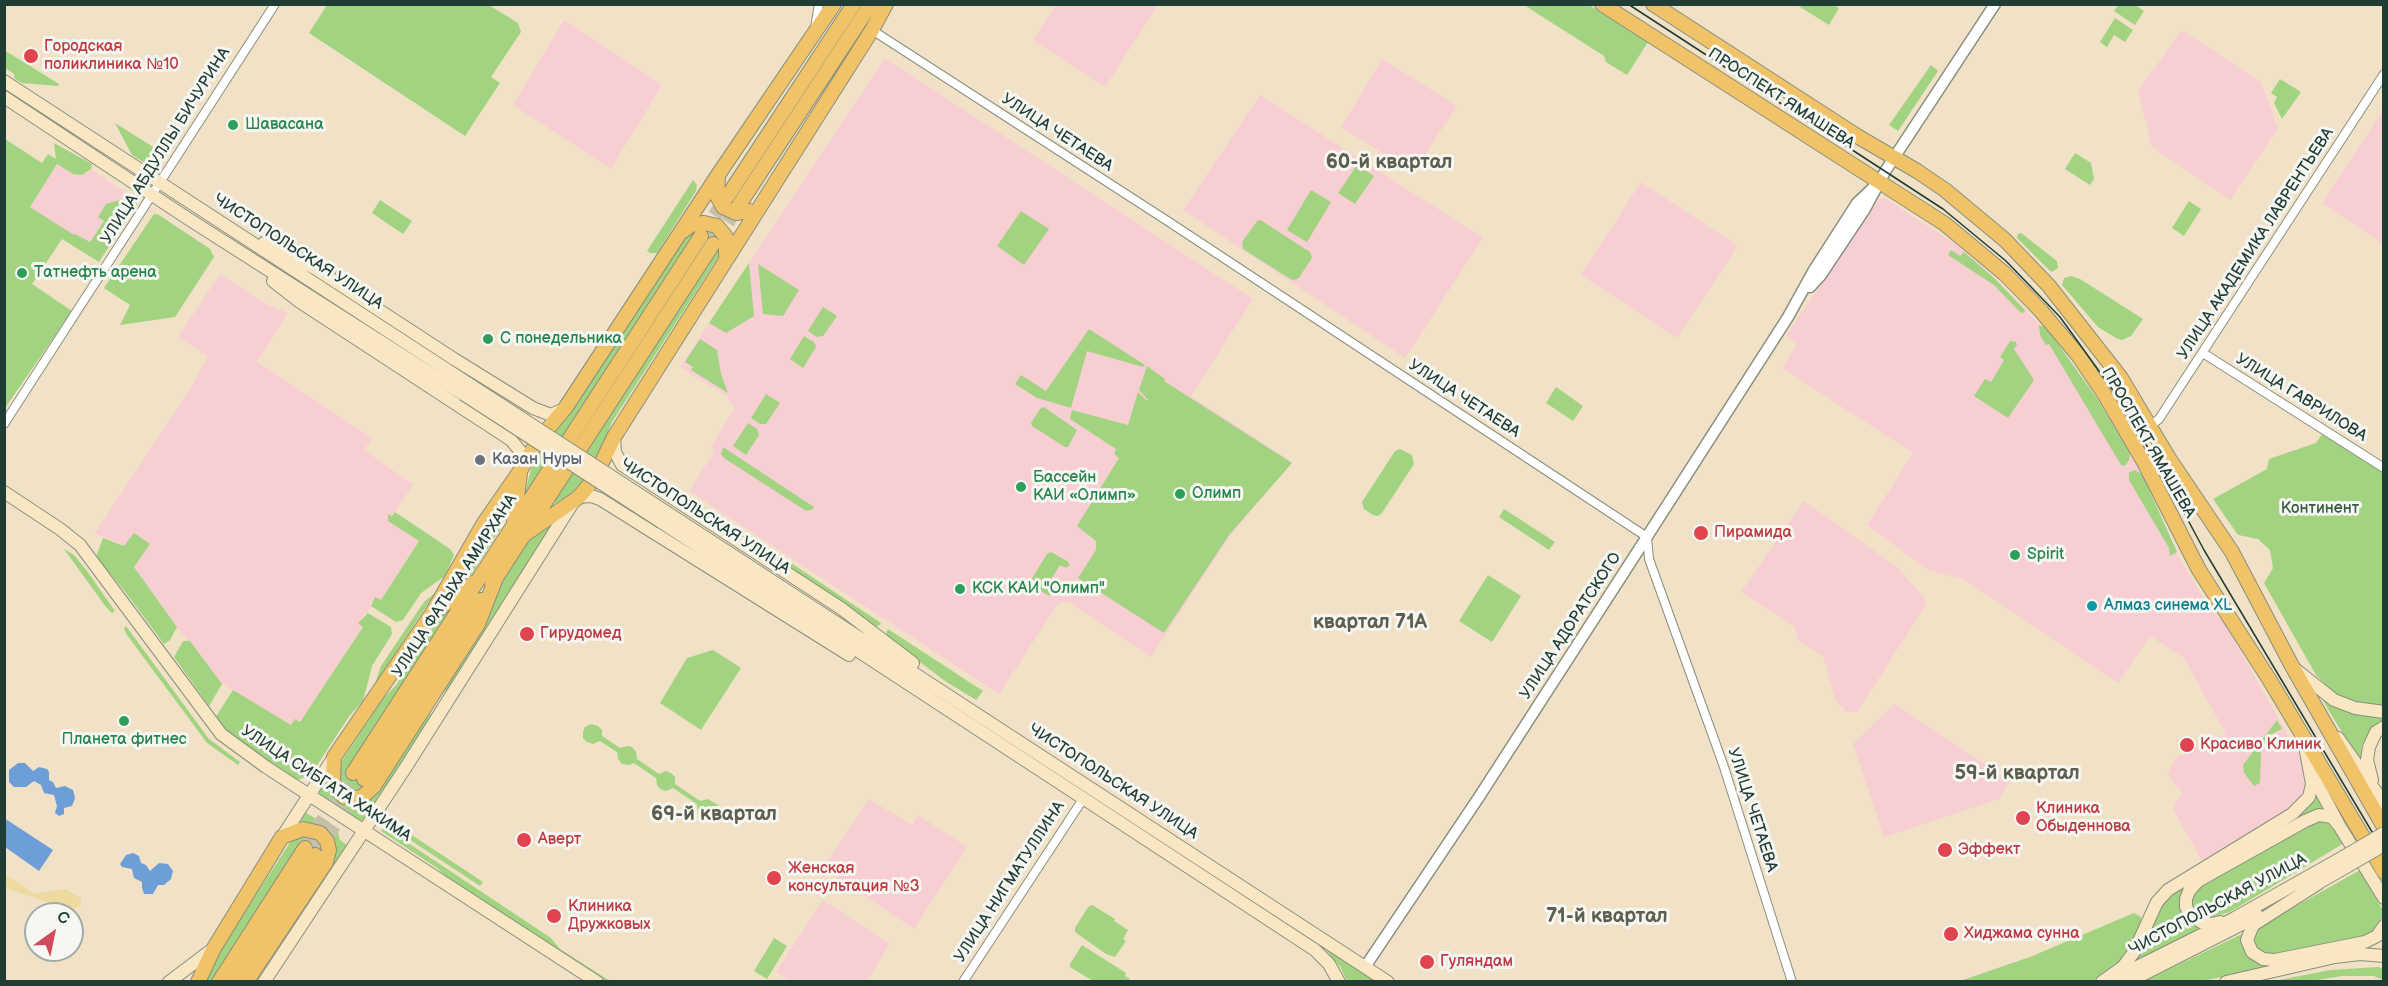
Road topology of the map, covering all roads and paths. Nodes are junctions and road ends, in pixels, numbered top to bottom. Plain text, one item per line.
1 (275, 4) edge
2 (819, 4) edge
3 (834, 4) edge
4 (854, 4) edge
5 (871, 4) edge
6 (886, 4) edge
7 (1602, 4) edge
8 (1653, 4) edge
9 (1995, 4) edge
10 (872, 30) junction
11 (814, 35) junction
12 (2384, 74) edge
13 (4, 81) edge
14 (4, 97) edge
15 (1894, 158) junction
16 (718, 175) junction
17 (1879, 182) junction
18 (160, 183) junction
19 (152, 195) junction
20 (761, 202) junction
21 (230, 227) junction
22 (681, 232) junction
23 (701, 236) tunnel mouth
24 (713, 244) tunnel mouth
25 (238, 251) junction
26 (725, 261) junction
27 (2203, 353) junction
28 (466, 389) junction
29 (501, 389) junction
30 (566, 407) junction
31 (482, 421) junction
32 (4, 424) edge
33 (2150, 426) junction
34 (614, 437) junction
35 (523, 466) junction
36 (2384, 468) edge
37 (647, 483) junction
38 (4, 492) edge
39 (577, 498) junction
40 (4, 500) edge
41 (627, 517) junction
42 (664, 518) junction
43 (519, 532) junction
44 (1647, 537) junction
45 (489, 577) junction
46 (431, 615) junction
47 (2292, 666) junction
48 (898, 677) junction
49 (950, 695) junction
50 (450, 698) junction
51 (426, 706) junction
52 (2317, 712) junction
53 (2384, 712) edge
54 (2384, 727) edge
55 (2303, 737) junction
56 (334, 757) junction
57 (2311, 773) junction
58 (359, 776) tunnel mouth
59 (2374, 790) junction
60 (307, 797) junction
61 (1083, 799) junction
62 (2384, 803) edge
63 (2340, 827) junction
64 (2384, 827) edge
65 (363, 833) junction
66 (2384, 833) edge
67 (282, 837) junction
68 (2384, 845) edge
69 (2346, 862) junction
70 (2384, 872) edge
71 (2319, 883) junction
72 (2382, 899) edge
73 (2233, 919) junction
74 (2384, 926) edge
75 (281, 928) junction
76 (213, 948) junction
77 (280, 956) junction
78 (2384, 956) edge
79 (1365, 967) junction
80 (169, 981) edge
81 (198, 981) edge
82 (219, 981) edge
83 (233, 981) edge
84 (246, 981) edge
85 (264, 981) edge
86 (583, 981) edge
87 (597, 981) edge
88 (963, 981) edge
89 (1339, 981) edge
90 (1388, 981) edge
91 (1792, 981) edge
92 (2102, 981) edge
93 (2108, 981) edge
94 (2128, 981) edge
95 (2226, 981) edge

1 - 18 street, УЛИЦА АБДУЛЛЫ БИЧУРИНА
2 - 11 street
3 - 11 main road
4 - 5 main road
6 - 10 main road
7 - 17 main road, ПРОСПЕКТ ЯМАШЕВА
8 - 15 main road, ПРОСПЕКТ ЯМАШЕВА
9 - 15 street, УЛИЦА АДОРАТСКОГО
10 - 20 main road
10 - 44 street, УЛИЦА ЧЕТАЕВА
11 - 16 main road
12 - 27 street, УЛИЦА АКАДЕМИКА ЛАВРЕНТЬЕВА
13 - 18 main road, ЧИСТОПОЛЬСКАЯ УЛИЦА
14 - 19 main road, ЧИСТОПОЛЬСКАЯ УЛИЦА
15 - 17 street, УЛИЦА АДОРАТСКОГО
15 - 33 main road, ПРОСПЕКТ ЯМАШЕВА
16 - 20 main road
16 - 22 main road
17 - 44 street, УЛИЦА АДОРАТСКОГО
17 - 55 main road, ПРОСПЕКТ ЯМАШЕВА
18 - 19 street, УЛИЦА АБДУЛЛЫ БИЧУРИНА
18 - 21 main road, ЧИСТОПОЛЬСКАЯ УЛИЦА
19 - 25 main road, ЧИСТОПОЛЬСКАЯ УЛИЦА
19 - 32 street, УЛИЦА АБДУЛЛЫ БИЧУРИНА
20 - 26 main road
21 - 28 main road, ЧИСТОПОЛЬСКАЯ УЛИЦА
21 - 29 main road
22 - 26 main road
22 - 30 main road
23 - 43 main road, УЛИЦА ФАТЫХА АМИРХАНА
24 - 43 main road, УЛИЦА ФАТЫХА АМИРХАНА
25 - 28 main road, ЧИСТОПОЛЬСКАЯ УЛИЦА
25 - 31 main road
26 - 34 main road
27 - 33 street, УЛИЦА АКАДЕМИКА ЛАВРЕНТЬЕВА
27 - 36 street, УЛИЦА ГАВРИЛОВА
28 - 42 main road, ЧИСТОПОЛЬСКАЯ УЛИЦА, bridge
29 - 30 main road
29 - 31 main road
30 - 35 main road
31 - 35 main road
33 - 47 main road, ПРОСПЕКТ ЯМАШЕВА
34 - 37 main road
34 - 39 main road
35 - 43 main road
35 - 46 main road
37 - 41 main road
37 - 49 main road
38 - 60 main road, УЛИЦА СИБГАТА ХАКИМА
39 - 41 main road
39 - 43 main road
39 - 50 main road
40 - 60 main road, УЛИЦА СИБГАТА ХАКИМА
41 - 48 main road
42 - 48 main road, ЧИСТОПОЛЬСКАЯ УЛИЦА
42 - 49 main road, ЧИСТОПОЛЬСКАЯ УЛИЦА
43 - 45 main road, УЛИЦА ФАТЫХА АМИРХАНА
44 - 79 street, УЛИЦА АДОРАТСКОГО
44 - 91 street, УЛИЦА ЧЕТАЕВА
45 - 46 main road
45 - 51 main road
45 - 58 main road, УЛИЦА ФАТЫХА АМИРХАНА
46 - 56 main road
47 - 52 main road, ПРОСПЕКТ ЯМАШЕВА
47 - 53 main road
48 - 61 main road, ЧИСТОПОЛЬСКАЯ УЛИЦА
49 - 79 main road, ЧИСТОПОЛЬСКАЯ УЛИЦА
50 - 51 main road
50 - 65 main road
51 - 56 main road
52 - 59 main road
52 - 64 main road, ПРОСПЕКТ ЯМАШЕВА
54 - 59 main road
55 - 57 main road
55 - 70 main road, ПРОСПЕКТ ЯМАШЕВА
56 - 60 main road
57 - 63 main road
57 - 92 main road
59 - 62 main road
60 - 65 main road, УЛИЦА СИБГАТА ХАКИМА
60 - 67 main road
61 - 88 street, УЛИЦА НИГМАТУЛЛИНА
61 - 89 main road, ЧИСТОПОЛЬСКАЯ УЛИЦА
63 - 72 main road
63 - 73 main road
65 - 77 main road
65 - 86 main road, УЛИЦА СИБГАТА ХАКИМА
65 - 87 main road, УЛИЦА СИБГАТА ХАКИМА
66 - 69 main road, bridge
67 - 75 main road
67 - 76 main road
68 - 69 main road, bridge
69 - 71 main road, ЧИСТОПОЛЬСКАЯ УЛИЦА
69 - 73 main road, ЧИСТОПОЛЬСКАЯ УЛИЦА
71 - 74 main road
71 - 94 main road, ЧИСТОПОЛЬСКАЯ УЛИЦА
73 - 93 main road, ЧИСТОПОЛЬСКАЯ УЛИЦА
75 - 77 main road
75 - 84 main road
76 - 80 main road
76 - 81 main road
77 - 85 main road
78 - 95 main road
79 - 90 main road, ЧИСТОПОЛЬСКАЯ УЛИЦА
82 - 83 main road

